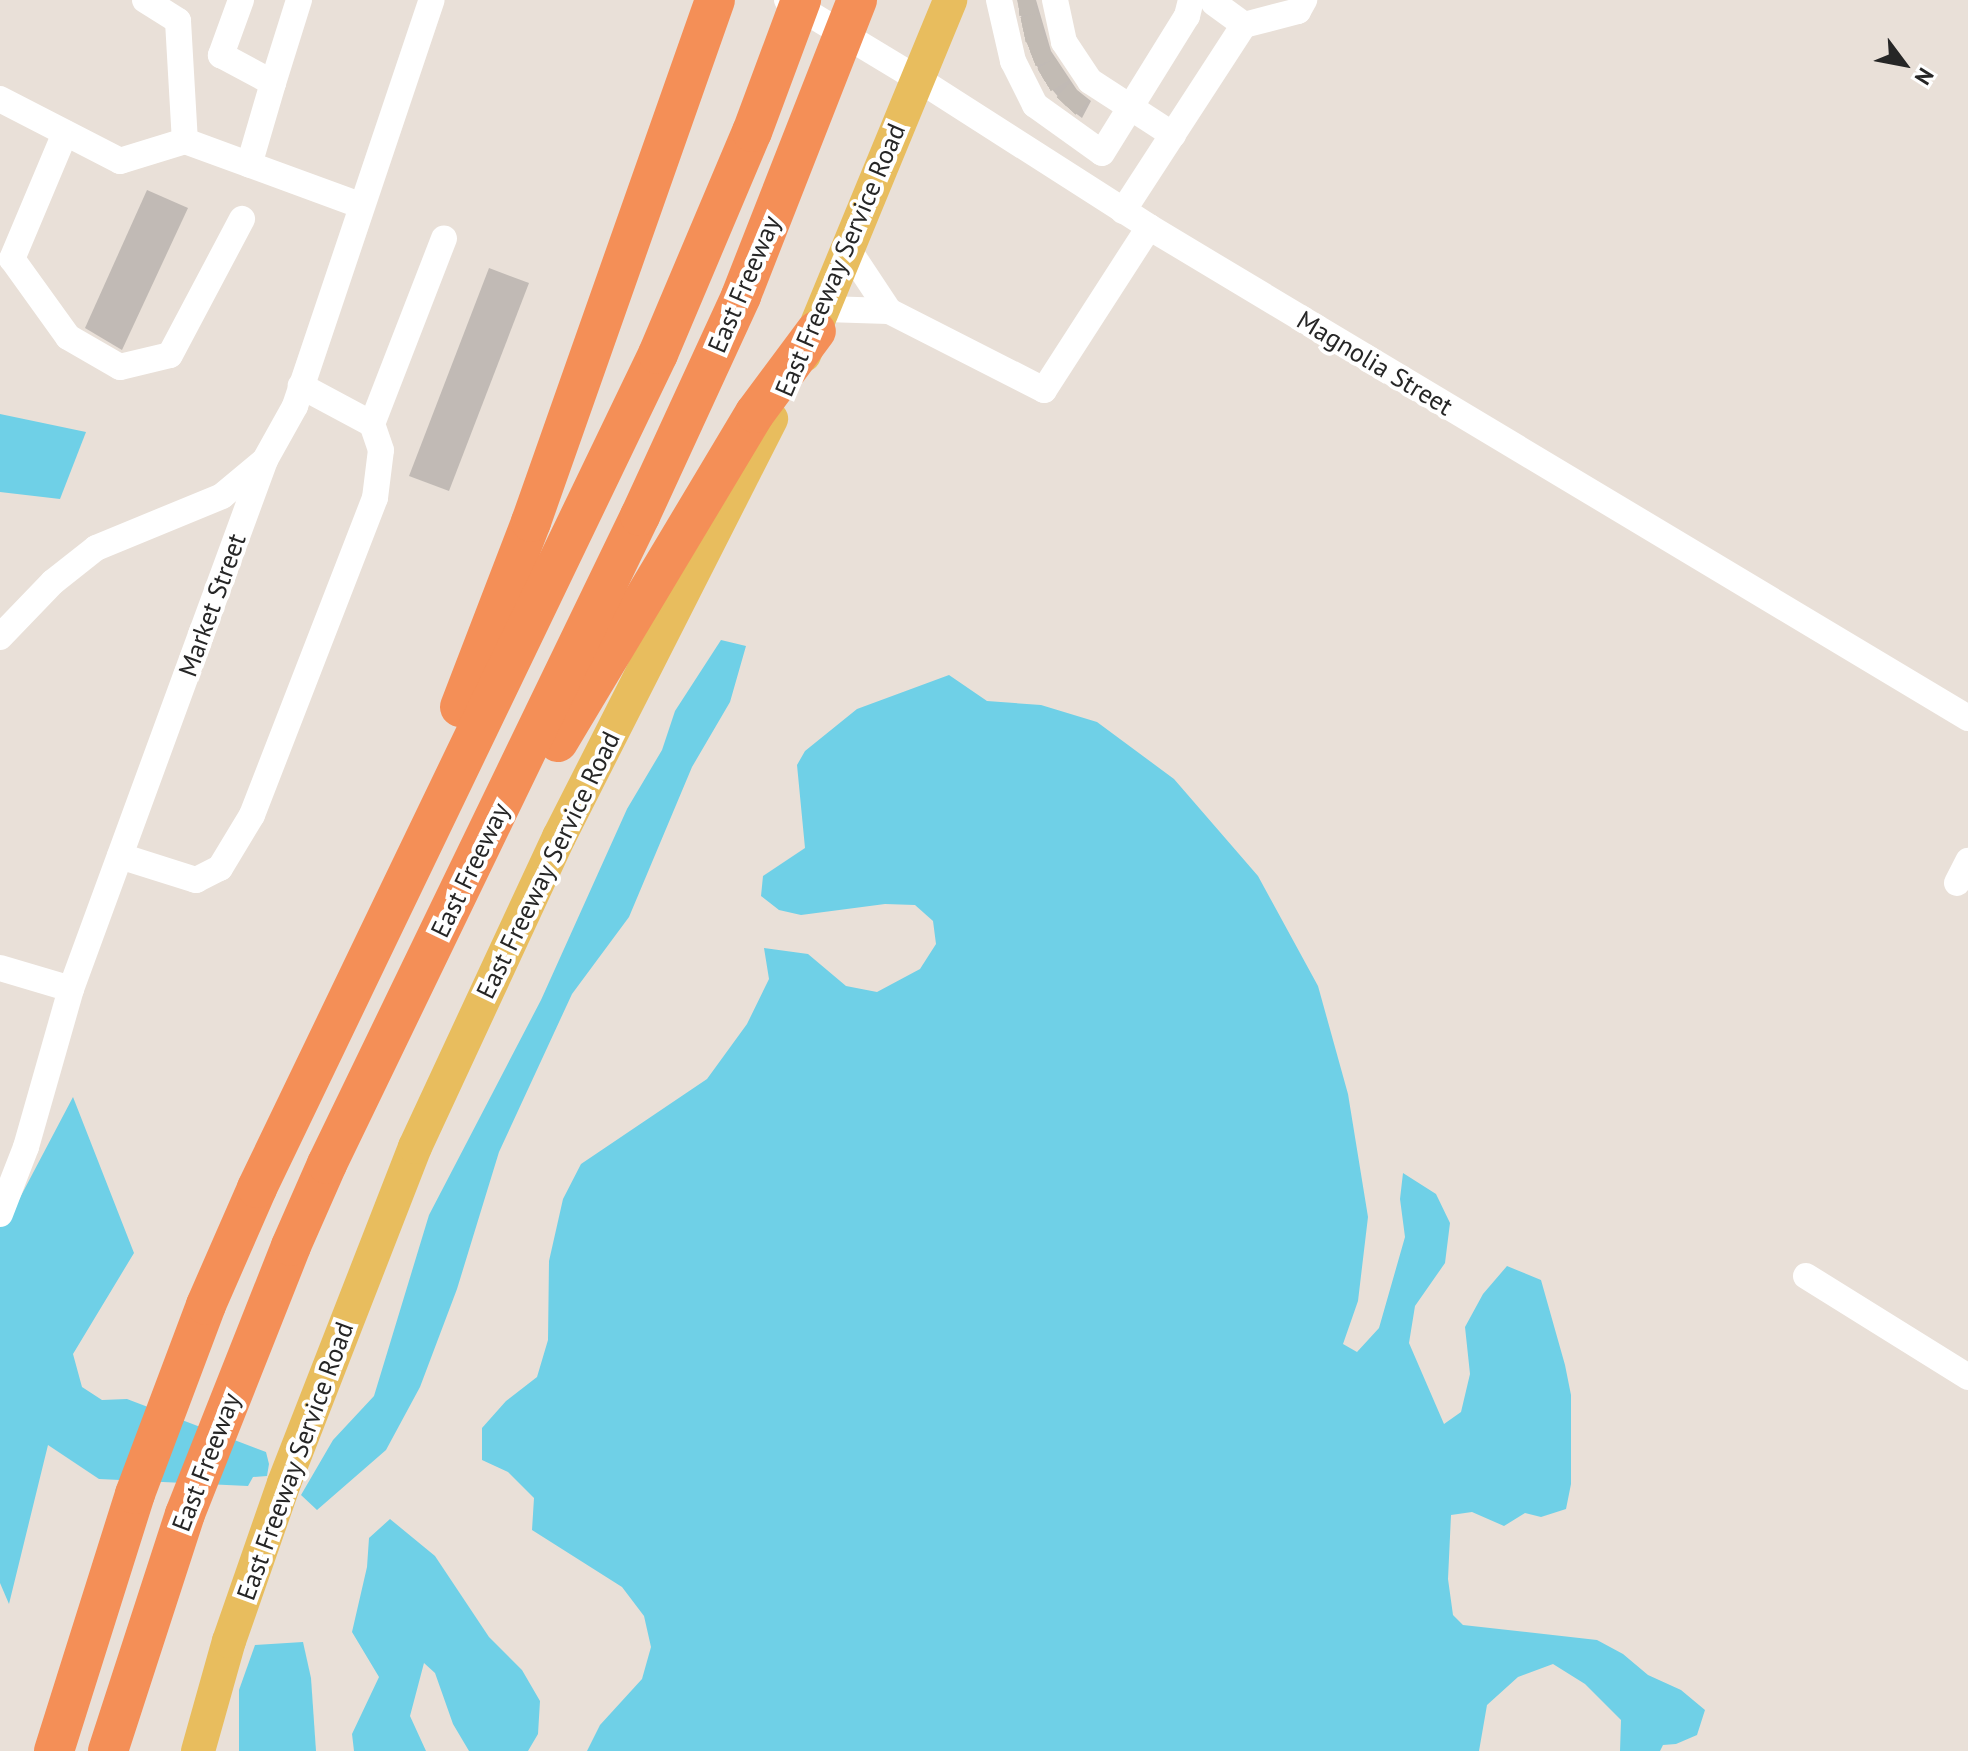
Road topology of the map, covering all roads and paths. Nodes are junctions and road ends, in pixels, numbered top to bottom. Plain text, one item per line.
1 (145, 0) edge
2 (241, 0) edge
3 (299, 0) edge
4 (432, 0) edge
5 (715, 0) edge
6 (787, 0) edge
7 (801, 0) edge
8 (857, 0) edge
9 (950, 0) edge
10 (1260, 0) edge
11 (1271, 0) edge
12 (1304, 0) edge
13 (1213, 1) edge
14 (1246, 12) edge
15 (1042, 49) edge
16 (918, 79) junction
17 (273, 83) junction
18 (0, 99) edge
19 (1130, 109) junction
20 (65, 133) junction
21 (1173, 135) junction
22 (1009, 137) junction
23 (185, 141) junction
24 (249, 165) junction
25 (360, 205) junction
26 (1123, 211) junction
27 (242, 219) dead end
28 (1149, 227) junction
29 (444, 238) dead end
30 (848, 249) junction
31 (889, 311) junction
32 (820, 320) junction
33 (301, 386) junction
34 (372, 424) junction
35 (265, 460) junction
36 (0, 637) edge
37 (1968, 718) edge
38 (120, 856) junction
39 (0, 968) edge
40 (71, 989) junction
41 (346, 1005) junction
42 (404, 1008) junction
43 (0, 1214) edge
44 (1806, 1276) dead end
45 (1968, 1377) edge
46 (73, 1684) junction
47 (123, 1702) junction
48 (42, 1751) edge
49 (54, 1751) edge
50 (108, 1751) edge
51 (116, 1751) edge
52 (198, 1751) edge

1 - 23 street
2 - 17 street
3 - 17 street
4 - 25 street, Market Street
5 - 41 highway
6 - 16 street, Magnolia Street
7 - 41 highway, East Freeway
8 - 42 highway, East Freeway
9 - 16 main road, East Freeway Service Road
10 - 14 street
11 - 14 street
12 - 14 street
13 - 14 street
13 - 19 street
14 - 21 street
15 - 19 street
15 - 19 street
15 - 22 street
16 - 22 street, Magnolia Street
16 - 30 main road, East Freeway Service Road
17 - 24 street
18 - 20 street
19 - 21 street
20 - 23 street
20 - 27 street
21 - 26 street
22 - 26 street, Magnolia Street
23 - 24 street
24 - 25 street
25 - 33 street, Market Street
26 - 28 street, Magnolia Street
28 - 31 street
28 - 37 street, Magnolia Street
29 - 34 street
30 - 31 street
30 - 32 main road, East Freeway Service Road
31 - 32 street
32 - 42 highway
32 - 52 main road, East Freeway Service Road
33 - 34 street
33 - 35 street, Market Street
34 - 38 street
35 - 36 street
35 - 38 street, Market Street
38 - 40 street, Market Street
39 - 40 street
40 - 43 street, Market Street
41 - 46 highway, East Freeway
42 - 47 highway, East Freeway
44 - 45 street
46 - 48 highway
46 - 49 highway, East Freeway
47 - 50 highway, East Freeway
47 - 51 highway

